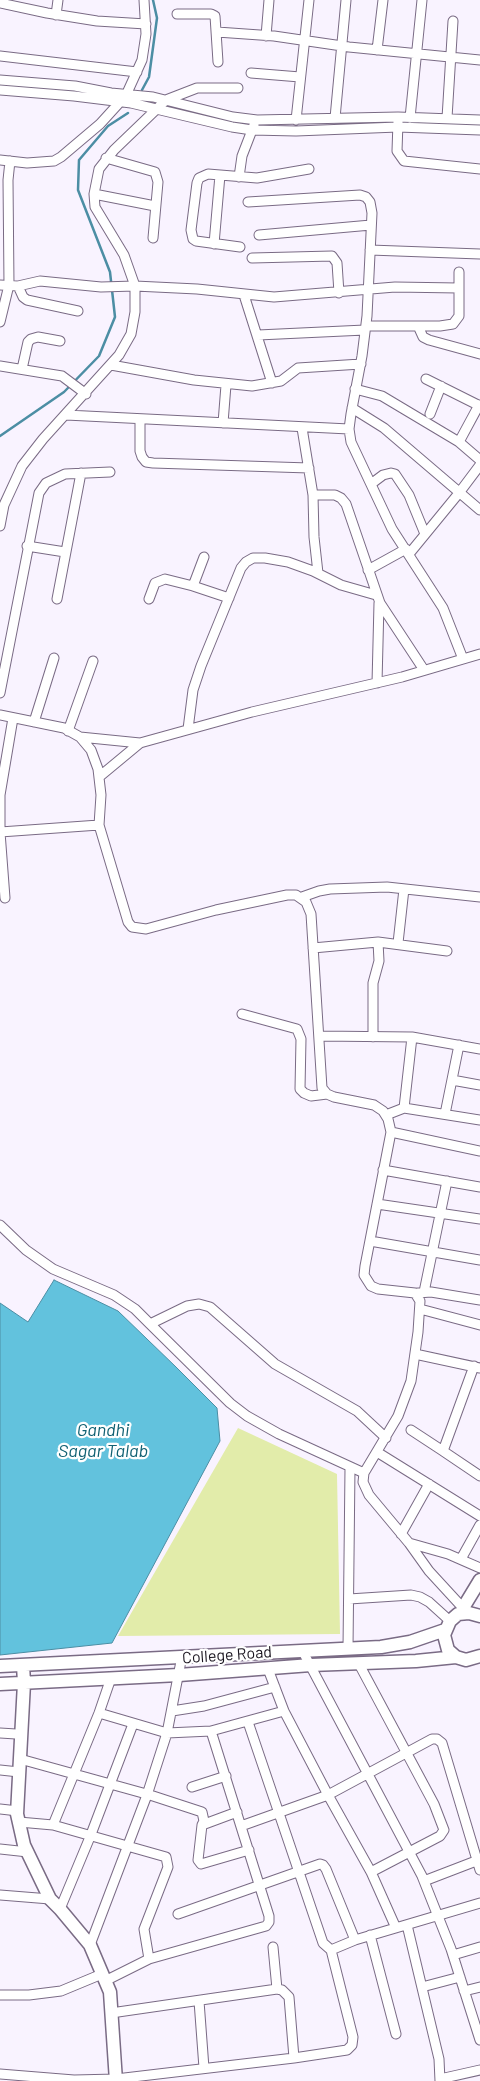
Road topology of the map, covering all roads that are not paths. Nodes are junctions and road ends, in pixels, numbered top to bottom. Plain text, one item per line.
1 (58, 0) edge
2 (144, 0) edge
3 (269, 0) edge
4 (309, 0) edge
5 (346, 0) edge
6 (383, 0) edge
7 (422, 0) edge
8 (0, 3) edge
9 (178, 14) dead end
10 (56, 15) junction
11 (453, 21) dead end
12 (146, 24) junction
13 (217, 32) junction
14 (266, 36) junction
15 (304, 40) junction
16 (341, 46) junction
17 (377, 50) junction
18 (416, 54) junction
19 (0, 56) edge
20 (450, 58) junction
21 (480, 60) edge
22 (218, 62) dead end
23 (137, 72) junction
24 (251, 73) dead end
25 (300, 77) junction
26 (0, 80) edge
27 (238, 88) dead end
28 (0, 90) edge
29 (130, 97) junction
30 (166, 100) junction
31 (120, 102) junction
32 (154, 108) junction
33 (398, 117) junction
34 (335, 118) junction
35 (410, 118) junction
36 (447, 118) junction
37 (257, 120) junction
38 (296, 120) junction
39 (480, 120) edge
40 (398, 127) junction
41 (252, 130) junction
42 (480, 130) edge
43 (106, 158) junction
44 (0, 160) edge
45 (10, 161) junction
46 (309, 169) dead end
47 (480, 169) edge
48 (220, 175) junction
49 (239, 177) junction
50 (94, 194) junction
51 (248, 202) dead end
52 (155, 206) junction
53 (371, 225) junction
54 (258, 235) dead end
55 (153, 238) dead end
56 (214, 244) junction
57 (240, 247) dead end
58 (480, 247) edge
59 (370, 250) junction
60 (480, 254) edge
61 (252, 258) dead end
62 (459, 272) dead end
63 (4, 285) edge
64 (18, 286) junction
65 (131, 286) junction
66 (458, 288) junction
67 (368, 290) junction
68 (339, 293) junction
69 (244, 295) junction
70 (78, 311) dead end
71 (0, 322) edge
72 (418, 326) junction
73 (366, 328) junction
74 (258, 335) junction
75 (60, 340) dead end
76 (480, 354) edge
77 (361, 364) junction
78 (111, 365) junction
79 (0, 366) edge
80 (22, 369) junction
81 (426, 379) dead end
82 (272, 383) junction
83 (226, 384) junction
84 (441, 386) junction
85 (83, 390) junction
86 (356, 390) junction
87 (479, 405) edge
88 (352, 408) junction
89 (430, 414) dead end
90 (66, 415) junction
91 (140, 419) junction
92 (223, 423) junction
93 (302, 428) junction
94 (349, 429) junction
95 (460, 442) junction
96 (480, 460) edge
97 (480, 465) edge
98 (309, 468) junction
99 (110, 472) dead end
100 (81, 473) junction
101 (371, 484) junction
102 (459, 493) junction
103 (313, 495) junction
104 (480, 510) edge
105 (0, 526) edge
106 (425, 534) junction
107 (27, 546) junction
108 (408, 551) junction
109 (64, 552) junction
110 (204, 557) dead end
111 (368, 570) junction
112 (318, 573) junction
113 (193, 586) junction
114 (228, 598) junction
115 (57, 599) dead end
116 (149, 599) dead end
117 (378, 599) junction
118 (480, 654) edge
119 (54, 658) dead end
120 (463, 659) junction
121 (93, 661) dead end
122 (424, 670) junction
123 (377, 682) junction
124 (0, 694) edge
125 (0, 715) edge
126 (14, 718) junction
127 (34, 722) junction
128 (188, 730) junction
129 (68, 731) junction
130 (80, 737) junction
131 (140, 743) junction
132 (99, 777) junction
133 (0, 795) edge
134 (99, 824) junction
135 (0, 832) edge
136 (404, 889) junction
137 (480, 897) edge
138 (5, 898) dead end
139 (302, 898) junction
140 (378, 942) junction
141 (398, 943) junction
142 (313, 948) junction
143 (447, 950) dead end
144 (242, 1014) dead end
145 (319, 1036) junction
146 (373, 1036) junction
147 (412, 1037) junction
148 (459, 1044) junction
149 (480, 1049) edge
150 (452, 1080) junction
151 (480, 1085) edge
152 (327, 1094) junction
153 (404, 1108) junction
154 (445, 1114) junction
155 (386, 1115) junction
156 (480, 1120) edge
157 (391, 1132) junction
158 (480, 1151) edge
159 (383, 1170) junction
160 (447, 1181) junction
161 (480, 1187) edge
162 (377, 1204) junction
163 (440, 1213) junction
164 (480, 1219) edge
165 (0, 1225) edge
166 (370, 1241) junction
167 (432, 1252) junction
168 (480, 1260) edge
169 (424, 1292) junction
170 (414, 1293) junction
171 (480, 1300) edge
172 (420, 1309) junction
173 (150, 1324) junction
174 (480, 1325) edge
175 (415, 1354) junction
176 (477, 1367) edge
177 (412, 1430) dead end
178 (386, 1438) junction
179 (443, 1451) junction
180 (377, 1452) junction
181 (350, 1468) junction
182 (364, 1474) junction
183 (480, 1476) edge
184 (429, 1484) junction
185 (480, 1516) edge
186 (480, 1525) edge
187 (401, 1534) junction
188 (409, 1543) junction
189 (461, 1559) junction
190 (480, 1568) edge
191 (480, 1580) edge
192 (349, 1600) junction
193 (463, 1610) junction
194 (480, 1616) edge
195 (447, 1625) junction
196 (348, 1648) junction
197 (302, 1650) junction
198 (182, 1656) junction
199 (480, 1656) edge
200 (456, 1657) junction
201 (359, 1664) junction
202 (23, 1665) junction
203 (311, 1665) junction
204 (0, 1666) edge
205 (268, 1669) junction
206 (179, 1675) junction
207 (111, 1678) junction
208 (24, 1683) junction
209 (0, 1684) edge
210 (275, 1688) junction
211 (172, 1711) junction
212 (284, 1711) junction
213 (99, 1713) junction
214 (248, 1722) junction
215 (133, 1724) junction
216 (211, 1731) junction
217 (0, 1733) edge
218 (16, 1734) dead end
219 (167, 1734) junction
220 (407, 1754) junction
221 (20, 1759) junction
222 (0, 1770) edge
223 (19, 1772) junction
224 (74, 1773) junction
225 (368, 1774) junction
226 (226, 1776) junction
227 (110, 1784) junction
228 (192, 1787) dead end
229 (147, 1795) junction
230 (328, 1795) junction
231 (0, 1809) edge
232 (237, 1812) junction
233 (278, 1812) junction
234 (19, 1817) junction
235 (53, 1825) junction
236 (202, 1825) junction
237 (241, 1826) junction
238 (90, 1837) junction
239 (126, 1845) junction
240 (0, 1849) edge
241 (249, 1850) junction
242 (409, 1851) junction
243 (28, 1852) junction
244 (478, 1865) edge
245 (298, 1871) junction
246 (371, 1872) junction
247 (424, 1881) junction
248 (260, 1886) junction
249 (0, 1895) edge
250 (50, 1899) junction
251 (480, 1903) edge
252 (60, 1909) junction
253 (178, 1914) dead end
254 (438, 1916) junction
255 (407, 1925) junction
256 (396, 1928) junction
257 (370, 1935) junction
258 (355, 1940) junction
259 (90, 1945) junction
260 (273, 1947) dead end
261 (480, 1947) edge
262 (331, 1950) junction
263 (453, 1955) junction
264 (149, 1959) junction
265 (460, 1977) junction
266 (104, 1978) junction
267 (480, 1987) edge
268 (422, 1988) junction
269 (277, 1989) junction
270 (464, 1991) junction
271 (0, 1995) edge
272 (199, 2001) junction
273 (111, 2013) junction
274 (478, 2025) edge
275 (396, 2034) dead end
276 (480, 2040) edge
277 (294, 2058) junction
278 (204, 2068) junction
279 (0, 2074) edge
280 (474, 2074) edge
281 (38, 2080) edge
282 (116, 2080) edge
283 (440, 2080) edge
284 (74, 2081) edge

1 - 10 street
2 - 12 street
3 - 14 street
4 - 15 street
5 - 16 street
6 - 17 street
7 - 18 street
8 - 10 street
9 - 13 street
10 - 12 street
11 - 20 street
12 - 23 street
13 - 14 street
13 - 22 street
14 - 15 street
15 - 16 street
15 - 25 street
16 - 17 street
16 - 34 street
17 - 18 street
18 - 20 street
18 - 35 street
19 - 23 street
20 - 21 street
20 - 36 street
23 - 29 street
24 - 25 street
25 - 38 street
26 - 29 street
27 - 30 street
28 - 31 street
29 - 30 street
29 - 31 street
29 - 32 street
30 - 32 street
30 - 37 street
31 - 45 street
32 - 41 street
32 - 43 street
33 - 34 street
33 - 35 street
33 - 40 street
34 - 38 street
35 - 36 street
36 - 39 street
37 - 38 street
37 - 41 street
40 - 41 street
40 - 42 street
40 - 47 street
41 - 49 street
43 - 50 street
43 - 52 street
44 - 45 street
45 - 63 street
46 - 49 street
48 - 49 street
48 - 56 street
48 - 56 street
50 - 52 street
50 - 65 street
51 - 53 street
52 - 55 street
53 - 54 street
53 - 59 street
56 - 57 street
58 - 60 street
59 - 60 street
59 - 67 street
61 - 68 street
62 - 66 street
63 - 64 street
63 - 71 street
64 - 65 street
64 - 70 street
65 - 69 street
65 - 78 street
66 - 67 street
66 - 72 street
67 - 68 street
67 - 73 street
68 - 69 street
69 - 74 street
72 - 73 street
72 - 76 street
73 - 74 street
73 - 77 street
74 - 82 street
75 - 80 street
77 - 82 street
77 - 86 street
78 - 83 street
78 - 85 street
79 - 80 street
80 - 85 street
81 - 84 street
82 - 83 street
83 - 92 street
84 - 87 street
84 - 89 street
85 - 90 street
86 - 88 street
86 - 95 street
87 - 95 street
88 - 94 street
88 - 102 street
90 - 91 street
90 - 105 street
91 - 92 street
91 - 98 street
92 - 93 street
93 - 94 street
93 - 98 street
94 - 101 street
95 - 96 street
97 - 102 street
98 - 103 street
99 - 100 street
100 - 107 street
100 - 109 street
101 - 106 street
101 - 108 street
102 - 104 street
102 - 106 street
103 - 111 street
103 - 112 street
106 - 108 street
107 - 109 street
107 - 124 street
108 - 111 street
108 - 120 street
109 - 115 street
110 - 113 street
111 - 117 street
112 - 114 street
112 - 117 street
113 - 114 street
113 - 116 street
114 - 128 street
117 - 122 street
117 - 123 street
118 - 120 street
119 - 127 street
120 - 122 street
121 - 129 street
122 - 123 street
123 - 128 street
125 - 126 street
126 - 127 street
126 - 133 street
127 - 129 street
128 - 131 street
129 - 130 street
130 - 131 street
130 - 132 street
131 - 132 street
132 - 134 street
133 - 135 street
134 - 135 street
134 - 139 street
135 - 138 street
136 - 137 street
136 - 139 street
136 - 141 street
139 - 142 street
140 - 141 street
140 - 142 street
140 - 146 street
141 - 143 street
142 - 145 street
144 - 152 street
145 - 146 street
145 - 152 street
146 - 147 street
147 - 148 street
147 - 153 street
148 - 149 street
148 - 150 street
150 - 151 street
150 - 154 street
152 - 155 street
153 - 154 street
153 - 155 street
154 - 156 street
155 - 157 street
157 - 158 street
157 - 159 street
159 - 160 street
159 - 162 street
160 - 161 street
160 - 163 street
162 - 163 street
162 - 166 street
163 - 164 street
163 - 167 street
165 - 173 street
166 - 167 street
166 - 170 street
167 - 168 street
167 - 169 street
169 - 170 street
169 - 171 street
170 - 172 street
172 - 174 street
172 - 175 street
173 - 178 street
173 - 181 street
175 - 176 street
175 - 178 street
176 - 179 street
177 - 179 street
178 - 180 street
179 - 183 street
180 - 182 street
180 - 184 street
181 - 182 street
181 - 192 street
182 - 187 street
184 - 185 street
184 - 187 street
186 - 189 street
187 - 188 street
188 - 189 street
188 - 193 street
189 - 190 street
191 - 193 main road
192 - 195 street
192 - 196 street
193 - 194 main road
193 - 195 main road, College Road
195 - 196 main road, College Road
195 - 200 main road
196 - 197 main road, College Road
197 - 198 main road, College Road
197 - 203 street
198 - 202 main road, College Road
198 - 206 street
199 - 200 main road, College Road
200 - 201 main road, College Road
201 - 203 main road, College Road
201 - 220 street
202 - 204 main road, College Road
202 - 208 main road
203 - 205 main road, College Road
203 - 225 street
205 - 206 main road, College Road
205 - 210 street
206 - 207 main road, College Road
206 - 211 street
207 - 208 main road, College Road
207 - 213 street
208 - 209 main road, College Road
208 - 221 main road
210 - 211 street
210 - 212 street
211 - 219 street
212 - 214 street
212 - 230 street
213 - 215 street
213 - 224 street
214 - 216 street
214 - 233 street
215 - 219 street
215 - 227 street
216 - 219 street
216 - 226 street
217 - 218 street
219 - 229 street
220 - 225 street
220 - 242 street
220 - 244 street
221 - 223 main road
221 - 224 street
222 - 223 street
223 - 234 main road
224 - 227 street
224 - 235 street
225 - 230 street
225 - 242 street
226 - 228 street
226 - 232 street
227 - 229 street
227 - 238 street
229 - 236 street
229 - 239 street
230 - 233 street
230 - 246 street
231 - 234 street
232 - 236 street
232 - 237 street
233 - 237 street
233 - 245 street
234 - 235 street
234 - 243 main road
235 - 238 street
236 - 241 street
237 - 241 street
238 - 239 street
238 - 252 street
239 - 259 street
239 - 264 street
240 - 243 street
241 - 248 street
242 - 246 street
242 - 247 street
243 - 250 main road
244 - 247 street
245 - 248 street
245 - 258 street
245 - 262 street
246 - 256 street
247 - 254 street
248 - 253 street
248 - 264 street
249 - 250 street
250 - 252 main road
251 - 254 street
252 - 259 main road
254 - 255 street
254 - 263 street
255 - 256 street
255 - 268 street
256 - 257 street
257 - 258 street
257 - 275 street
258 - 262 street
259 - 266 main road
260 - 269 street
261 - 263 street
262 - 277 street
263 - 265 street
264 - 266 street
265 - 268 street
265 - 270 street
266 - 271 street
266 - 273 main road
267 - 270 street
268 - 283 street
269 - 272 street
269 - 277 street
270 - 274 street
272 - 273 street
272 - 278 street
273 - 282 main road
274 - 276 street
277 - 278 street
278 - 282 street
279 - 281 street
280 - 283 street
281 - 284 street
282 - 284 street

